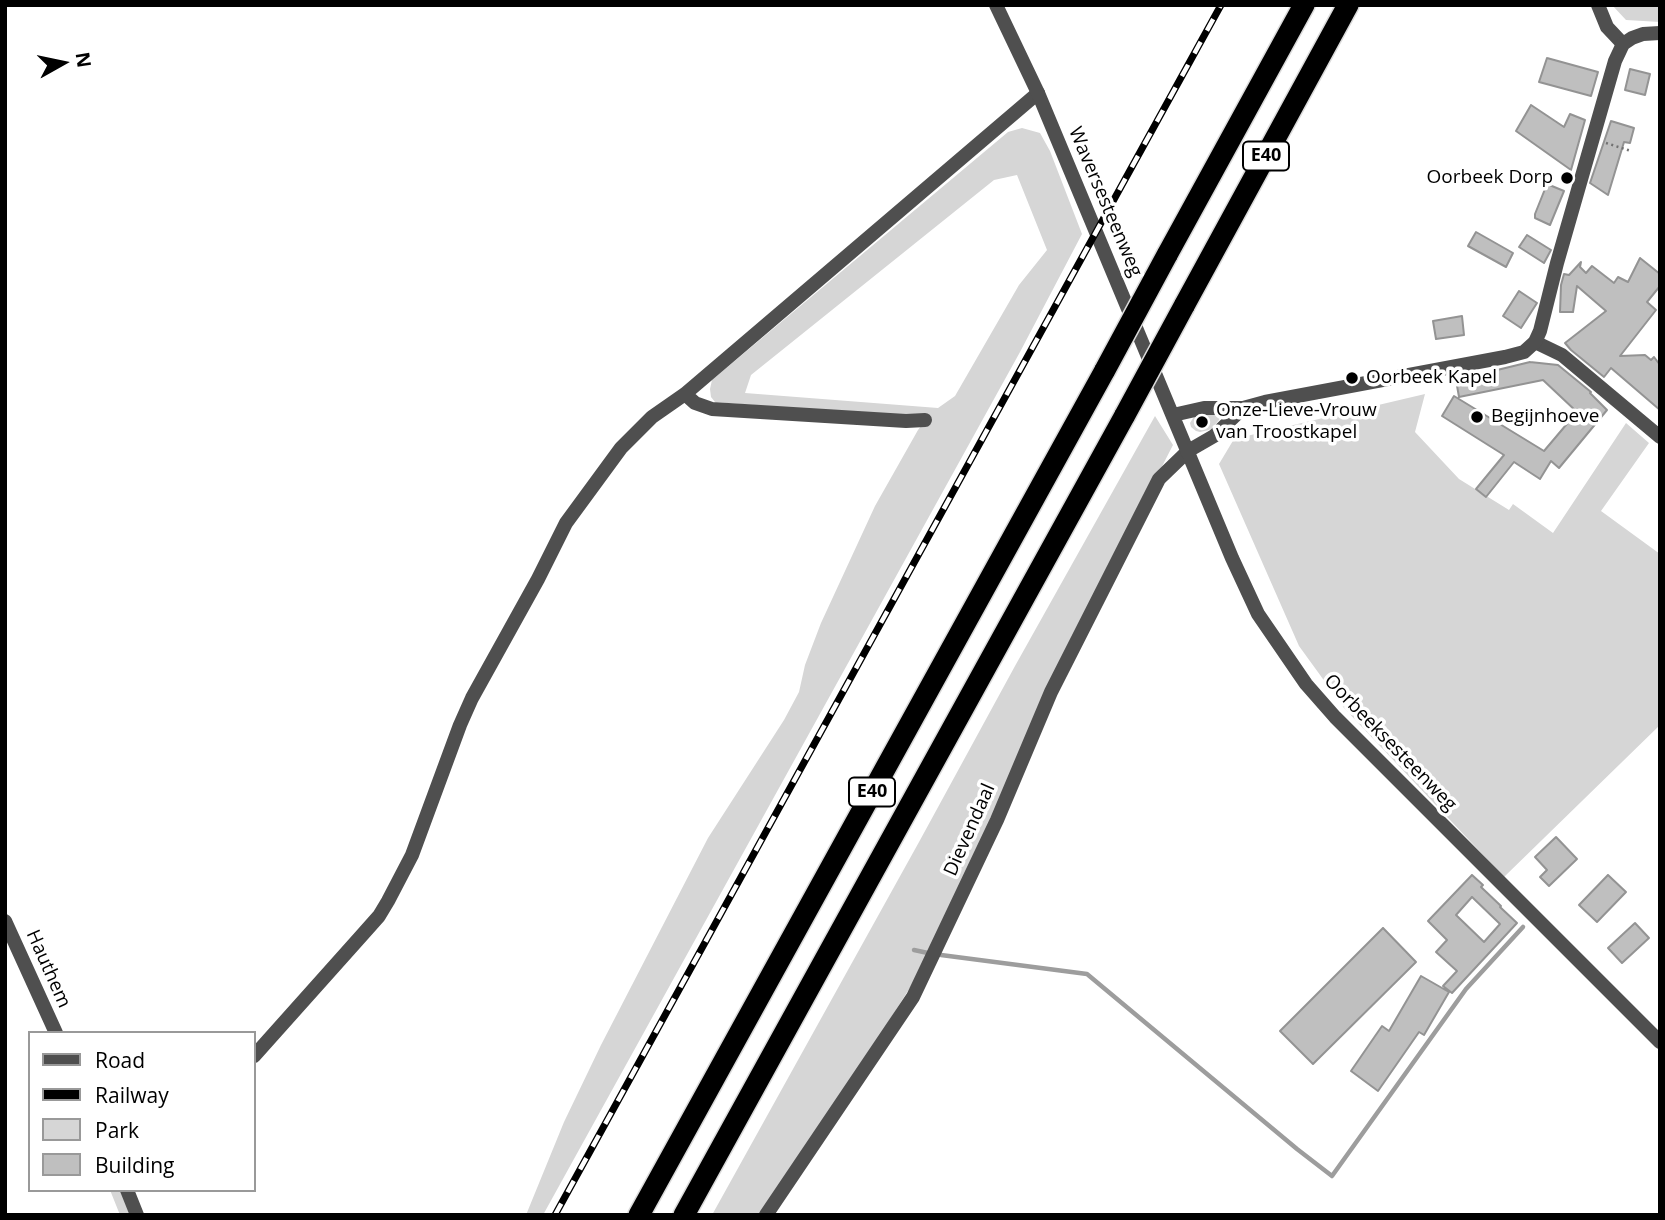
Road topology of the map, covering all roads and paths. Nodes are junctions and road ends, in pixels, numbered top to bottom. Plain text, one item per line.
1 (996, 5) edge
2 (1304, 5) edge
3 (1348, 5) edge
4 (1598, 5) edge
5 (1660, 33) edge
6 (1623, 44) junction
7 (1038, 93) junction
8 (1593, 138) junction
9 (1631, 151) dead end
10 (1535, 342) junction
11 (685, 394) junction
12 (1243, 408) junction
13 (1173, 415) junction
14 (925, 420) dead end
15 (1657, 429) edge
16 (1188, 451) junction
17 (5, 921) edge
18 (55, 1031) edge
19 (1660, 1042) edge
20 (256, 1054) edge
21 (128, 1192) edge
22 (137, 1215) edge
23 (639, 1215) edge
24 (684, 1215) edge
25 (766, 1215) edge

1 - 7 street, Waversesteenweg
2 - 23 highway, E40, bridge
3 - 24 highway, E40, bridge
4 - 6 street
5 - 6 street
6 - 8 street
7 - 11 street
7 - 13 street, Waversesteenweg
8 - 9 path
8 - 10 street
10 - 12 street
10 - 15 street
11 - 14 street
11 - 20 street
12 - 13 street
12 - 16 street, Dievendaal
13 - 16 street, Oorbeeksesteenweg
16 - 19 street, Oorbeeksesteenweg
16 - 25 street, Dievendaal
17 - 18 street, Hauthem
21 - 22 street

